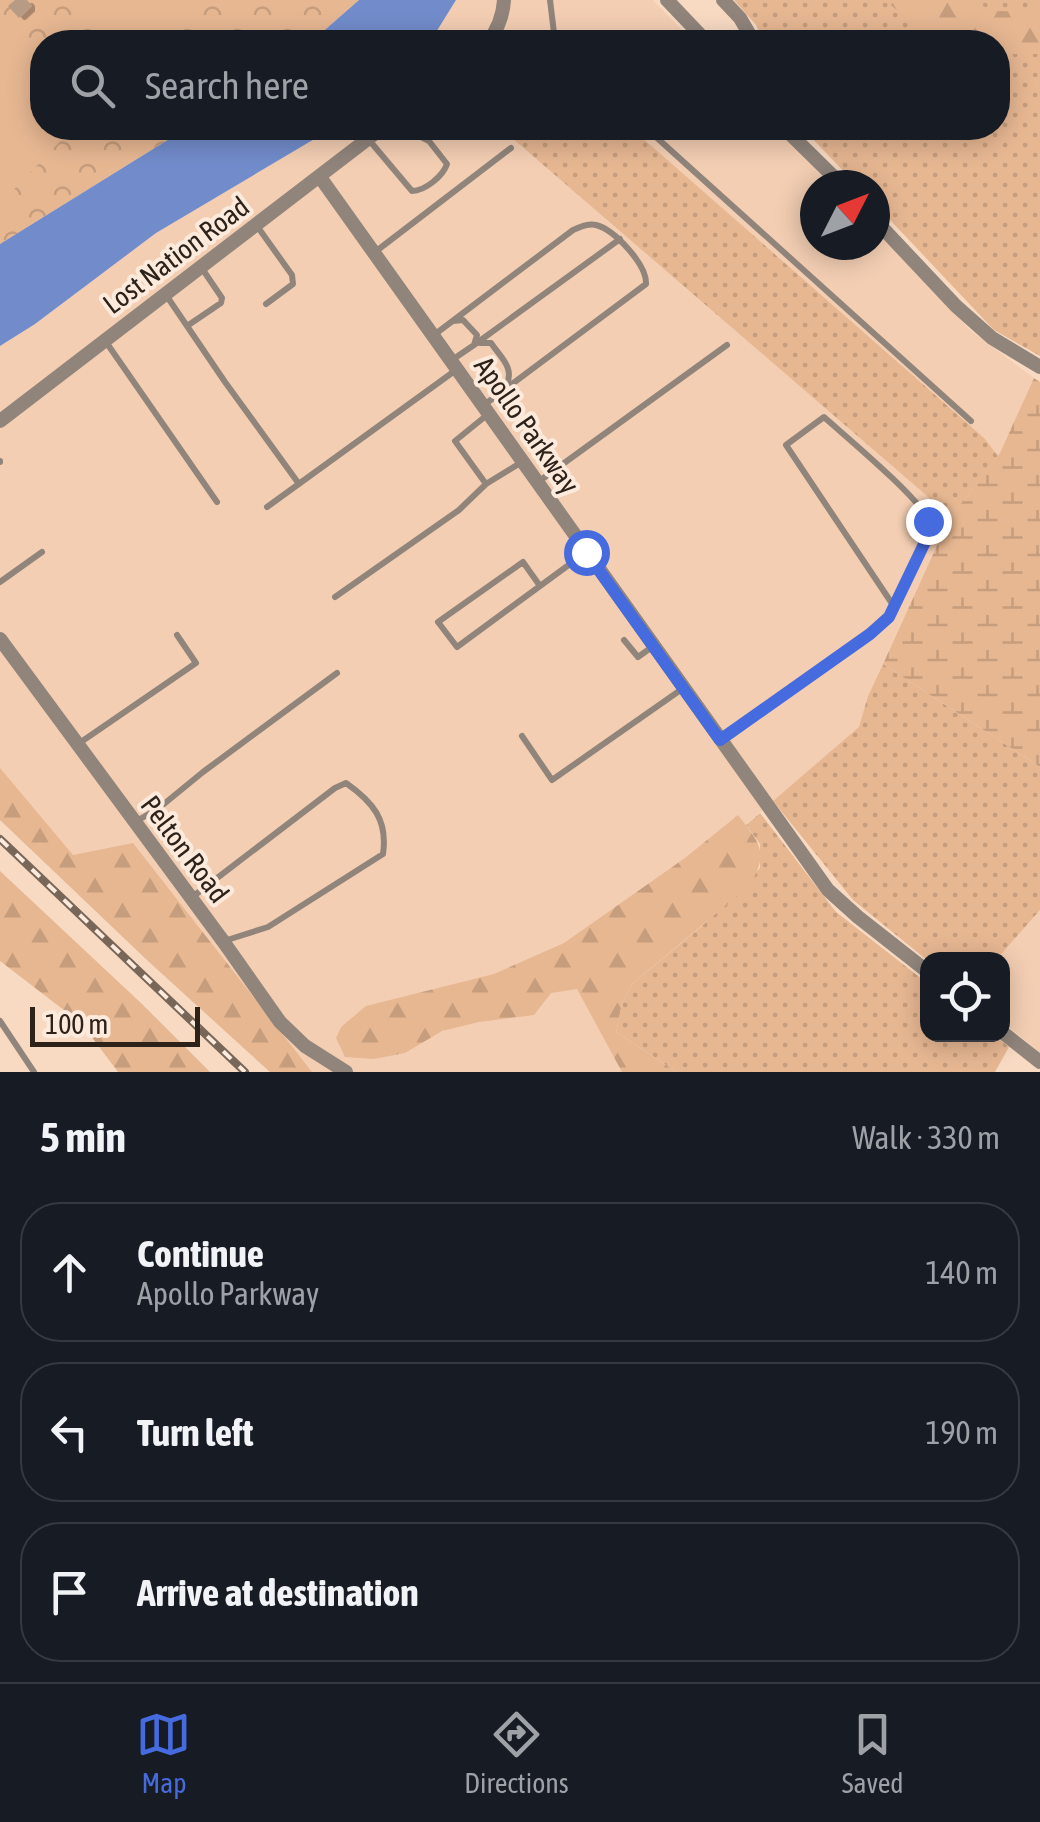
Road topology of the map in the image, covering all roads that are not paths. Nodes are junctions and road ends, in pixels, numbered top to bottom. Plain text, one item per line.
1 (504, 0) edge
2 (550, 0) edge
3 (668, 0) edge
4 (723, 0) edge
5 (497, 30) edge
6 (554, 30) edge
7 (696, 30) edge
8 (747, 30) edge
9 (365, 140) edge
10 (370, 140) edge
11 (427, 140) edge
12 (659, 140) edge
13 (799, 140) edge
14 (512, 148) dead end
15 (828, 170) edge
16 (320, 176) junction
17 (257, 225) junction
18 (890, 236) edge
19 (620, 239) junction
20 (374, 253) junction
21 (201, 267) junction
22 (166, 294) junction
23 (266, 304) dead end
24 (452, 321) junction
25 (187, 326) junction
26 (433, 336) junction
27 (105, 341) junction
28 (474, 344) junction
29 (727, 345) dead end
30 (454, 365) junction
31 (1040, 366) edge
32 (506, 388) junction
33 (486, 410) junction
34 (0, 421) edge
35 (972, 421) dead end
36 (522, 462) junction
37 (537, 483) junction
38 (299, 484) junction
39 (486, 484) junction
40 (216, 502) dead end
41 (267, 507) dead end
42 (42, 552) dead end
43 (586, 552) junction
44 (0, 582) edge
45 (540, 586) junction
46 (335, 597) dead end
47 (893, 605) junction
48 (177, 635) dead end
49 (0, 639) edge
50 (624, 640) dead end
51 (653, 646) junction
52 (338, 673) dead end
53 (683, 688) junction
54 (522, 736) dead end
55 (720, 740) junction
56 (77, 745) junction
57 (159, 808) junction
58 (134, 822) junction
59 (185, 845) dead end
60 (190, 898) junction
61 (223, 942) junction
62 (920, 966) edge
63 (0, 1021) edge
64 (1010, 1038) edge
65 (1040, 1062) edge
66 (34, 1072) edge
67 (346, 1072) edge

1 - 5 street
2 - 6 lane
3 - 7 street
4 - 8 street
9 - 16 street, Lost Nation Road
10 - 11 lane
12 - 35 lane
13 - 15 street
14 - 20 lane
16 - 17 street, Lost Nation Road
16 - 20 street, Apollo Parkway
17 - 21 street, Lost Nation Road
17 - 23 lane
18 - 31 street
19 - 24 lane
19 - 28 lane
19 - 32 lane
20 - 26 street, Apollo Parkway
21 - 22 street, Lost Nation Road
21 - 25 lane
22 - 25 lane
22 - 27 street, Lost Nation Road
24 - 26 lane
24 - 28 lane
25 - 38 lane
26 - 30 street, Apollo Parkway
27 - 34 street, Lost Nation Road
27 - 40 lane
28 - 30 lane
28 - 32 lane
29 - 37 lane
30 - 33 street, Apollo Parkway
30 - 38 lane
32 - 33 lane
33 - 36 street, Apollo Parkway
33 - 39 lane
36 - 37 street, Apollo Parkway
36 - 39 lane
37 - 43 street, Apollo Parkway
38 - 41 lane
39 - 46 lane
42 - 44 lane
43 - 45 lane
43 - 51 street, Apollo Parkway
45 - 45 lane
47 - 47 lane
47 - 55 lane
48 - 56 lane
49 - 56 street, Pelton Road
50 - 51 lane
51 - 53 street, Apollo Parkway
52 - 57 lane
53 - 54 lane
53 - 55 street, Apollo Parkway
55 - 62 street, Apollo Parkway
56 - 58 street, Pelton Road
57 - 58 lane
57 - 59 lane
58 - 60 street, Pelton Road
60 - 61 street, Pelton Road
60 - 61 lane
61 - 67 street, Pelton Road
63 - 66 lane
64 - 65 street

